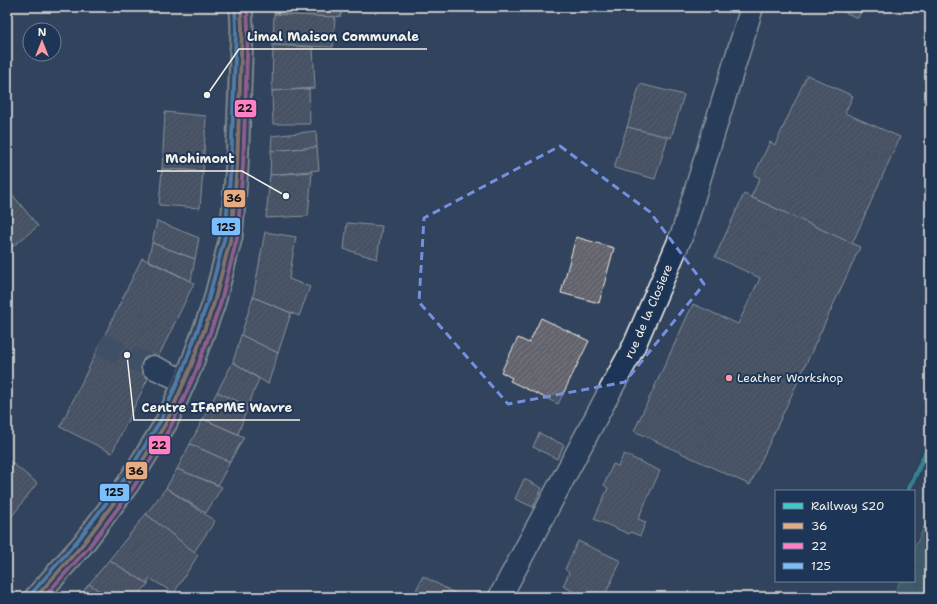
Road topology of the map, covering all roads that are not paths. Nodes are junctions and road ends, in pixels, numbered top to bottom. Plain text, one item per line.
1 (241, 7) edge
2 (752, 7) edge
3 (154, 367) tunnel mouth
4 (184, 381) junction
5 (36, 597) edge
6 (500, 597) edge

1 - 4 main road
2 - 6 street, rue de la Closiere
3 - 4 street
4 - 5 main road

